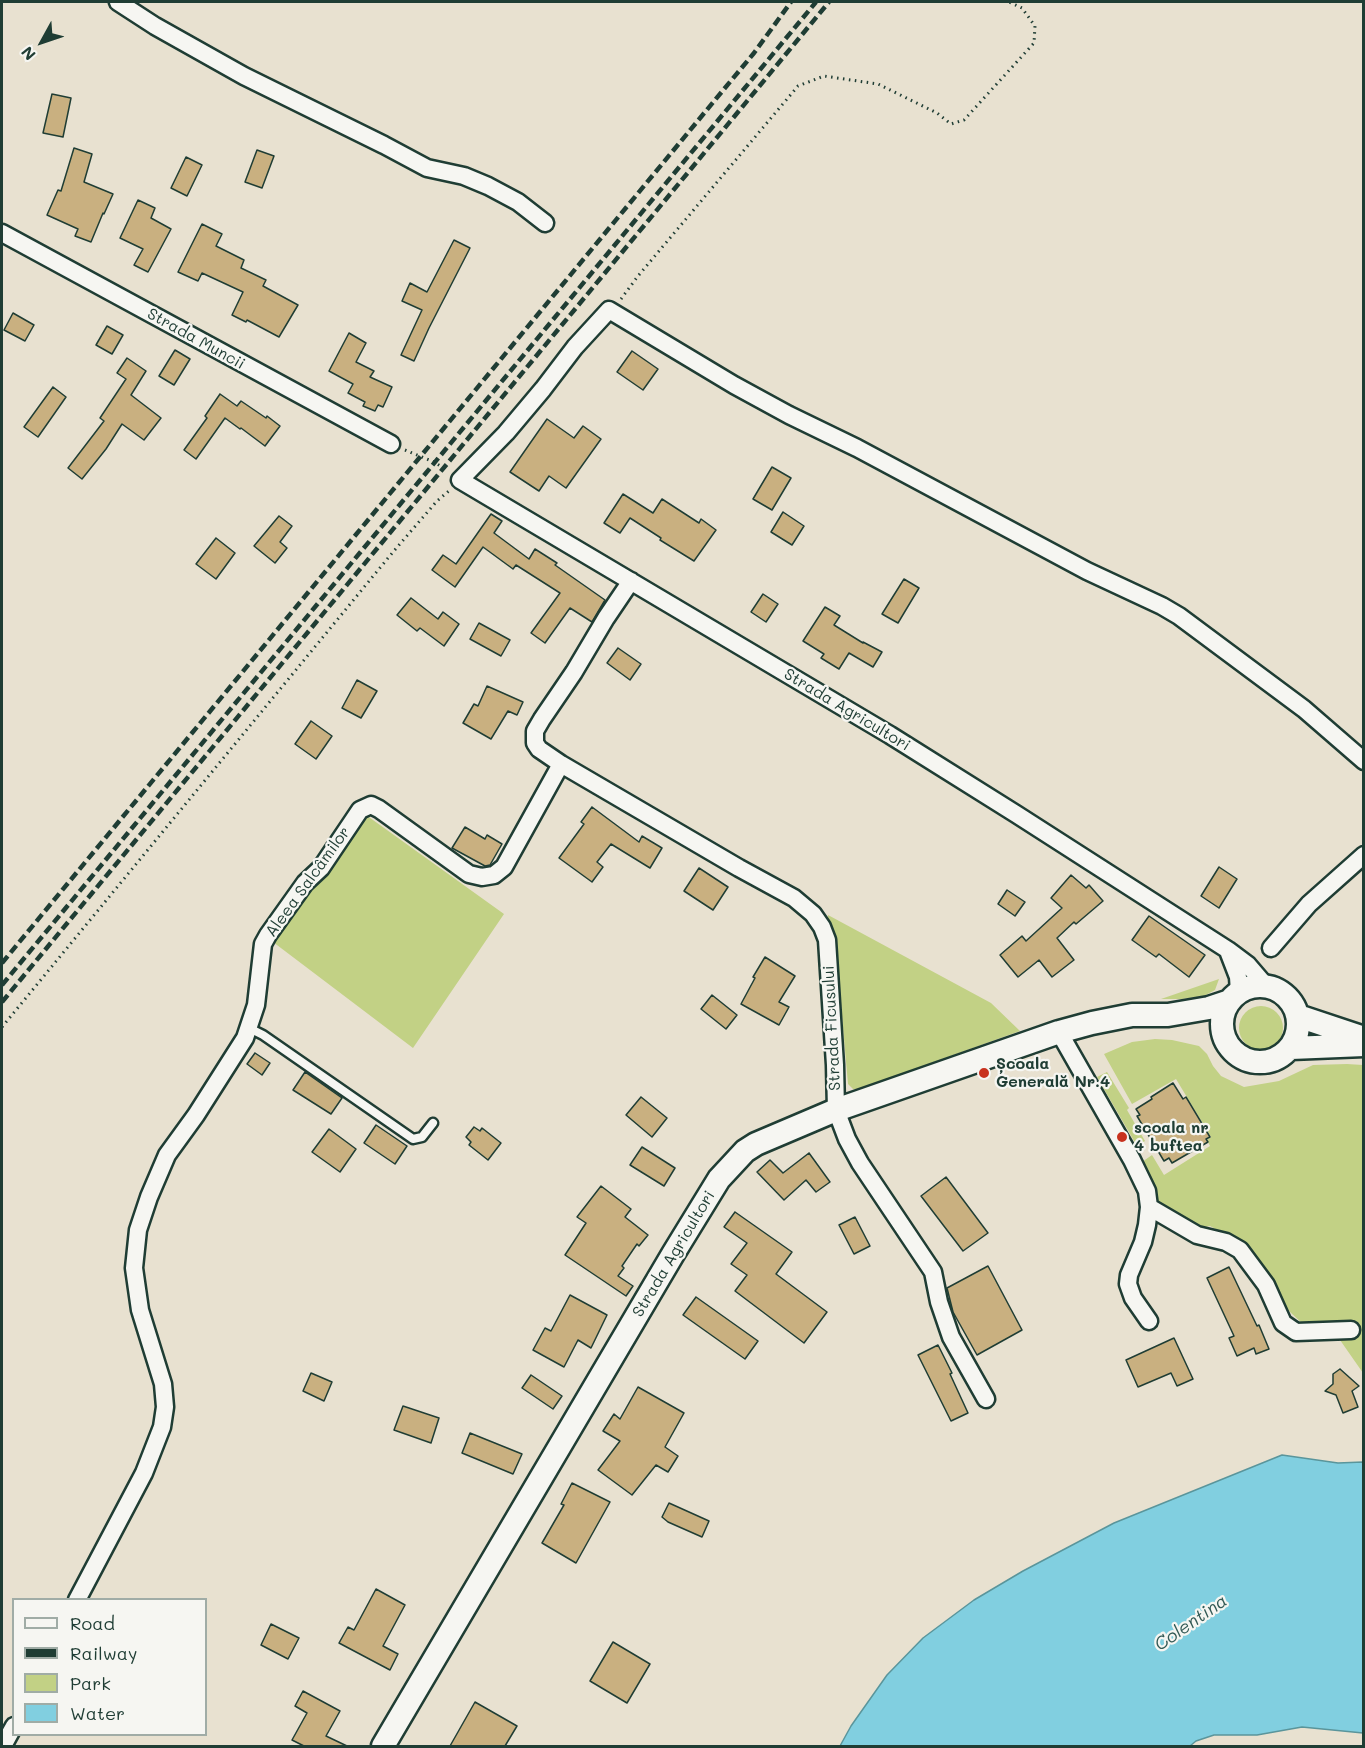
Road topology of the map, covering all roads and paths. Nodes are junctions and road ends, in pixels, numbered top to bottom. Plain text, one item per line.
1 (118, 2) edge
2 (1009, 2) edge
3 (545, 223) dead end
4 (2, 233) edge
5 (609, 310) junction
6 (391, 444) joint
7 (460, 480) junction
8 (631, 581) junction
9 (1364, 761) edge
10 (561, 764) junction
11 (1364, 855) edge
12 (1271, 948) dead end
13 (1228, 950) junction
14 (1266, 986) junction
15 (1234, 996) junction
16 (1168, 1015) junction
17 (1298, 1016) junction
18 (2, 1027) edge
19 (249, 1028) junction
20 (1059, 1032) junction
21 (1223, 1035) junction
22 (1364, 1038) edge
23 (1364, 1045) edge
24 (1291, 1048) junction
25 (836, 1110) junction
26 (433, 1123) dead end
27 (1149, 1207) junction
28 (1149, 1321) dead end
29 (1351, 1330) dead end
30 (986, 1400) dead end
31 (78, 1598) edge
32 (12, 1730) edge
33 (3, 1746) edge
34 (383, 1746) edge

1 - 3 street
2 - 5 path
4 - 6 street, Strada Muncii
5 - 7 street
5 - 9 street
6 - 7 path
7 - 8 street, Strada Agricultori
7 - 18 path
8 - 10 street
8 - 13 street, Strada Agricultori
10 - 19 street, Aleea Salcâmilor
10 - 25 street, Strada Ficusului
11 - 12 street
13 - 14 street, Strada Agricultori
13 - 15 street
14 - 15 main road
14 - 17 main road
15 - 16 main road, Strada Agricultori
15 - 21 main road
16 - 20 main road, Strada Agricultori
16 - 21 main road, Strada Agricultori
17 - 22 main road
17 - 24 main road
19 - 26 lane
19 - 31 street, Aleea Salcâmilor
20 - 25 main road, Strada Agricultori
20 - 27 street
21 - 24 main road
23 - 24 main road
25 - 30 street, Strada Ficusului
25 - 34 main road, Strada Agricultori
27 - 28 street
27 - 29 street
32 - 33 street

